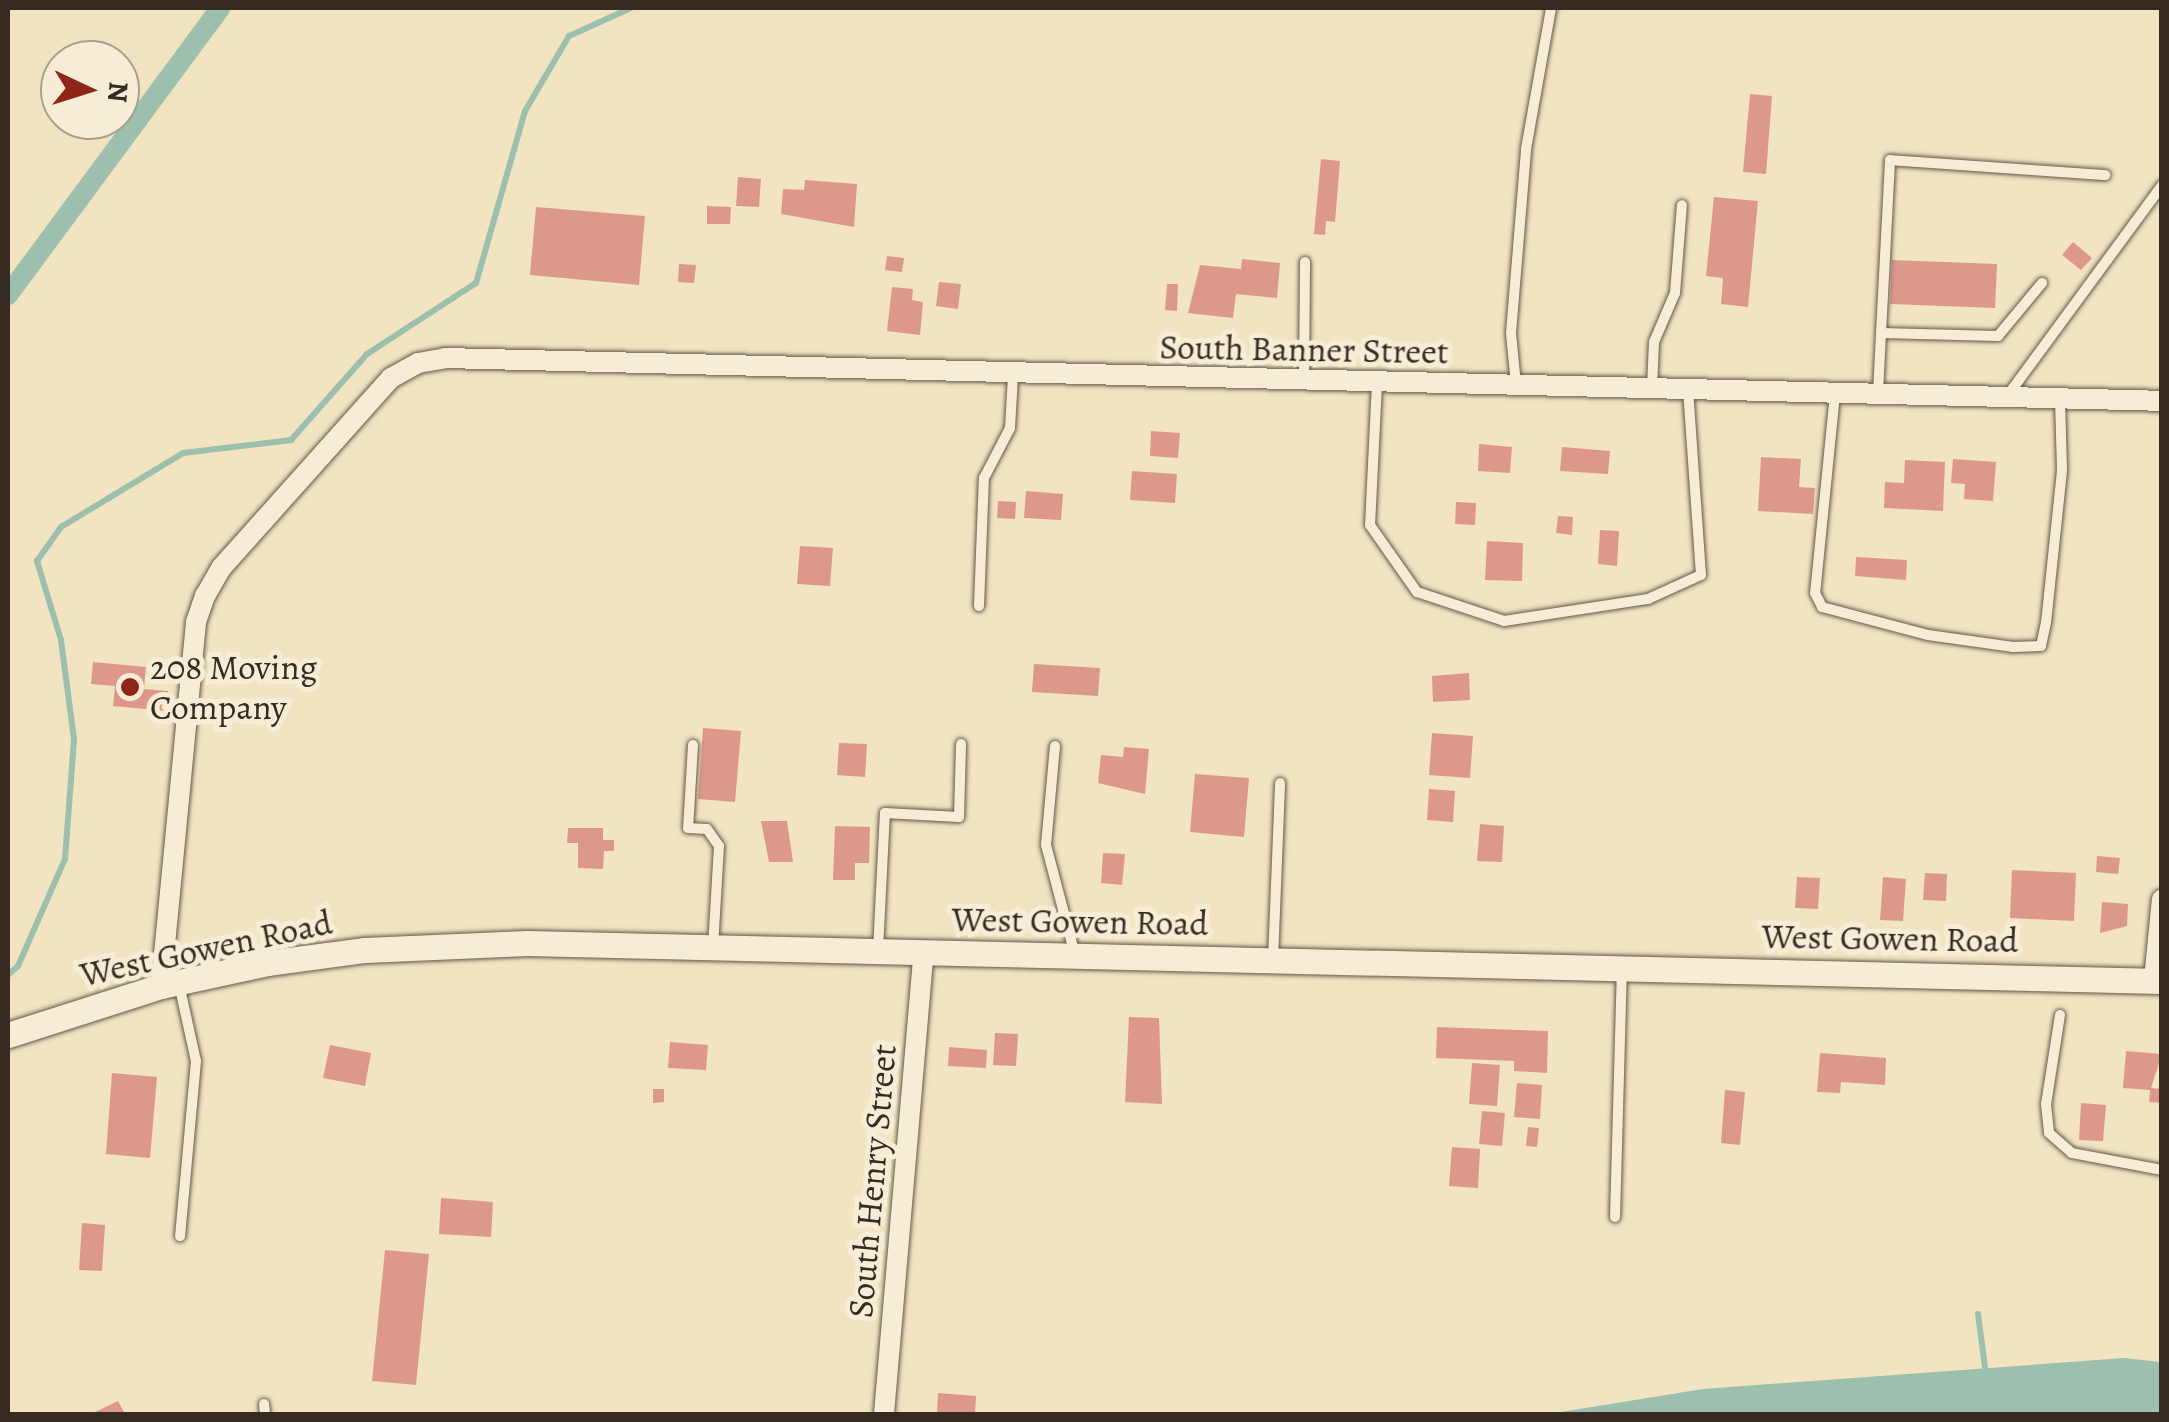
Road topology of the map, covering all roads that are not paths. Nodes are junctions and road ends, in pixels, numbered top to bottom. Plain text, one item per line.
1 (1551, 8) edge
2 (2106, 175) dead end
3 (2162, 185) edge
4 (1682, 204) dead end
5 (1304, 262) dead end
6 (2042, 283) dead end
7 (1880, 333) junction
8 (1013, 376) junction
9 (1304, 382) junction
10 (1378, 383) junction
11 (1516, 386) junction
12 (1652, 389) junction
13 (1688, 390) junction
14 (1835, 392) junction
15 (1878, 394) junction
16 (2007, 396) junction
17 (2060, 397) junction
18 (2162, 401) edge
19 (979, 606) dead end
20 (961, 744) dead end
21 (693, 745) dead end
22 (1055, 746) dead end
23 (1280, 783) dead end
24 (2162, 899) edge
25 (713, 947) junction
26 (878, 951) junction
27 (924, 952) junction
28 (1076, 956) junction
29 (1273, 960) junction
30 (1622, 968) junction
31 (2158, 981) edge
32 (169, 984) junction
33 (2060, 1015) dead end
34 (8, 1034) edge
35 (2162, 1170) edge
36 (1614, 1217) dead end
37 (180, 1236) dead end
38 (884, 1414) edge

1 - 11 lane
2 - 7 lane
3 - 16 lane
4 - 12 lane
5 - 9 lane
6 - 7 lane
7 - 15 lane
8 - 9 street, South Banner Street
8 - 19 lane
8 - 32 street, South Banner Street
9 - 10 street, South Banner Street
10 - 11 street, South Banner Street
10 - 13 lane
11 - 12 street, South Banner Street
12 - 13 street, South Banner Street
13 - 14 street, South Banner Street
14 - 15 street, South Banner Street
14 - 17 lane
15 - 16 street, South Banner Street
16 - 17 street, South Banner Street
17 - 18 street, South Banner Street
20 - 26 lane
21 - 25 lane
22 - 28 lane
23 - 29 lane
24 - 31 street
25 - 26 street, West Gowen Road
25 - 32 street, West Gowen Road
26 - 27 street, West Gowen Road
27 - 28 street, West Gowen Road
27 - 38 street, South Henry Street
28 - 29 street, West Gowen Road
29 - 30 street, West Gowen Road
30 - 31 street, West Gowen Road
30 - 36 lane
32 - 34 street, West Gowen Road
32 - 37 lane
33 - 35 lane

